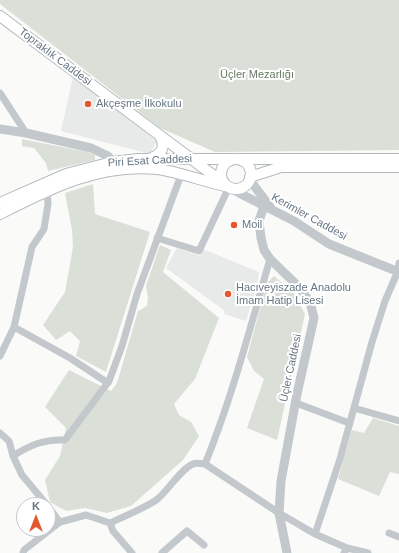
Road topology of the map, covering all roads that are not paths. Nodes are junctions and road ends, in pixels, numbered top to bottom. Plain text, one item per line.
1 (0, 16) edge
2 (0, 92) edge
3 (0, 129) edge
4 (26, 133) junction
5 (161, 138) junction
6 (190, 158) junction
7 (149, 159) junction
8 (237, 159) junction
9 (399, 159) edge
10 (112, 162) junction
11 (399, 167) edge
12 (181, 175) junction
13 (250, 178) junction
14 (228, 186) junction
15 (47, 190) junction
16 (0, 203) edge
17 (268, 208) junction
18 (0, 214) edge
19 (157, 238) junction
20 (270, 259) junction
21 (398, 269) edge
22 (14, 327) junction
23 (0, 356) edge
24 (108, 383) junction
25 (296, 403) junction
26 (354, 408) junction
27 (399, 421) edge
28 (349, 423) junction
29 (0, 432) edge
30 (13, 456) junction
31 (205, 464) junction
32 (40, 497) edge
33 (279, 513) junction
34 (56, 517) edge
35 (60, 522) junction
36 (110, 523) junction
37 (315, 534) junction
38 (389, 534) dead end
39 (399, 537) edge
40 (204, 545) dead end
41 (346, 550) edge
42 (23, 553) edge
43 (132, 553) edge
44 (162, 553) edge
45 (287, 553) edge
46 (368, 553) edge

1 - 5 main road, Topraklık Caddesi
2 - 4 street
3 - 4 street
4 - 10 street
5 - 6 main road, Topraklık Caddesi
5 - 7 main road
6 - 7 main road, Piri Esat Caddesi
6 - 8 main road, Piri Esat Caddesi
6 - 14 main road, Topraklık Caddesi
7 - 10 main road, Piri Esat Caddesi
8 - 9 main road
8 - 13 main road
8 - 14 main road
10 - 16 main road, Piri Esat Caddesi
11 - 13 main road
12 - 14 main road, Piri Esat Caddesi
12 - 15 main road, Piri Esat Caddesi
12 - 19 street
13 - 14 main road
13 - 17 street
14 - 17 street, Kerimler Caddesi
14 - 19 street
15 - 18 main road, Piri Esat Caddesi
15 - 22 street
17 - 20 street, Üçler Caddesi
17 - 21 street, Kerimler Caddesi
19 - 24 street
20 - 25 street, Üçler Caddesi
20 - 31 street
21 - 26 street
22 - 23 street
22 - 24 street
24 - 30 street
25 - 28 street
25 - 33 street, Üçler Caddesi
26 - 27 street
26 - 28 street
28 - 37 street
29 - 30 street
30 - 32 street
31 - 33 street
31 - 36 street
33 - 37 street
33 - 45 street, Üçler Caddesi
34 - 35 street
35 - 36 street
35 - 42 street
36 - 43 street
37 - 41 street
38 - 39 street
40 - 44 street
41 - 46 street

